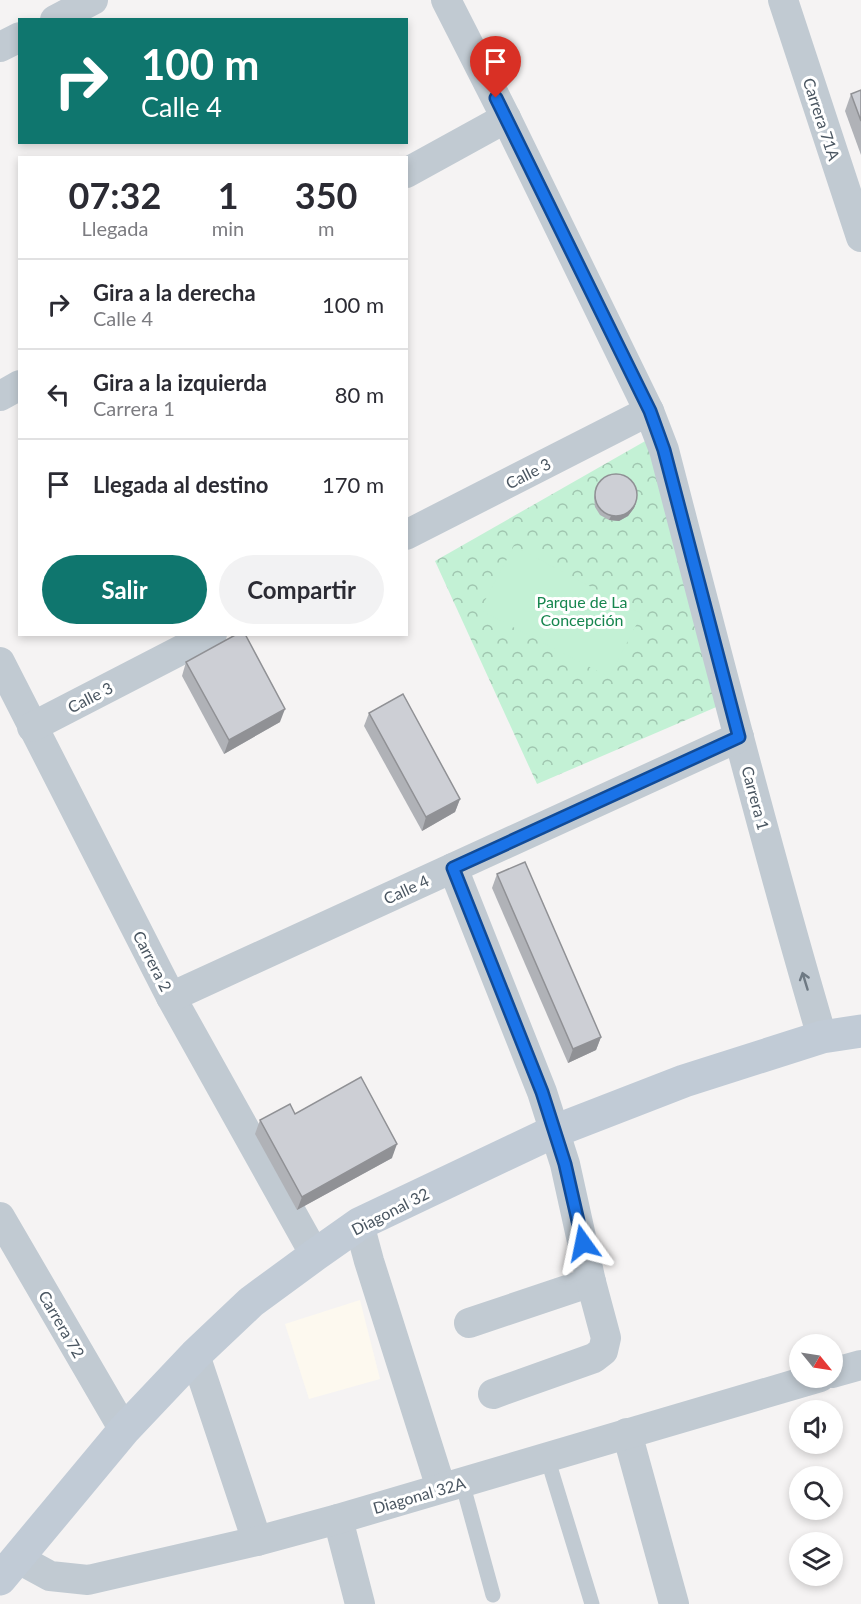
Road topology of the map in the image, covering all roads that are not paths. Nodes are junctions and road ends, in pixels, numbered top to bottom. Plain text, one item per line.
1 (93, 0) edge
2 (446, 0) edge
3 (783, 0) edge
4 (59, 18) edge
5 (18, 38) edge
6 (0, 47) edge
7 (506, 118) junction
8 (408, 172) edge
9 (861, 237) edge
10 (18, 386) edge
11 (0, 396) edge
12 (650, 411) junction
13 (408, 534) edge
14 (208, 636) edge
15 (0, 662) edge
16 (32, 727) junction
17 (739, 737) junction
18 (453, 868) junction
19 (171, 997) junction
20 (861, 1031) edge
21 (822, 1037) junction
22 (555, 1131) junction
23 (0, 1217) edge
24 (359, 1224) junction
25 (315, 1255) junction
26 (591, 1282) junction
27 (469, 1323) dead end
28 (195, 1355) junction
29 (861, 1365) edge
30 (843, 1370) edge
31 (789, 1386) edge
32 (493, 1394) dead end
33 (124, 1430) junction
34 (627, 1433) junction
35 (547, 1457) junction
36 (452, 1485) junction
37 (338, 1519) junction
38 (256, 1541) junction
39 (9, 1569) edge
40 (493, 1595) dead end
41 (360, 1604) edge
42 (592, 1604) edge
43 (674, 1604) edge

1 - 4 street
2 - 7 street, Carrera 1
3 - 9 street, Carrera 71A
5 - 6 street
7 - 8 street
7 - 12 street, Carrera 1
10 - 11 street
12 - 13 street, Calle 3
12 - 17 street, Carrera 1
14 - 16 street, Calle 3
15 - 16 street, Carrera 2
16 - 19 street, Carrera 2
17 - 18 street, Calle 4
21 -> 17 street, Carrera 1
18 - 19 street, Calle 4
18 - 22 street
19 - 25 street, Carrera 2
20 - 21 street, Diagonal 32
21 - 22 street, Diagonal 32
22 - 24 street, Diagonal 32
22 - 26 street
23 - 33 street, Carrera 72
24 - 25 street, Diagonal 32
24 - 36 street
25 - 28 street, Diagonal 32
26 - 27 street
26 - 32 street
28 - 33 street, Diagonal 32
28 - 38 street
29 - 30 street
31 - 34 street, Diagonal 32A
33 - 39 street, Diagonal 32
34 - 35 street, Diagonal 32A
34 - 43 street
35 - 36 street, Diagonal 32A
35 - 42 lane
36 - 37 street, Diagonal 32A
36 - 40 lane
37 - 38 street, Diagonal 32A
37 - 41 street
38 - 39 street, Diagonal 32A

